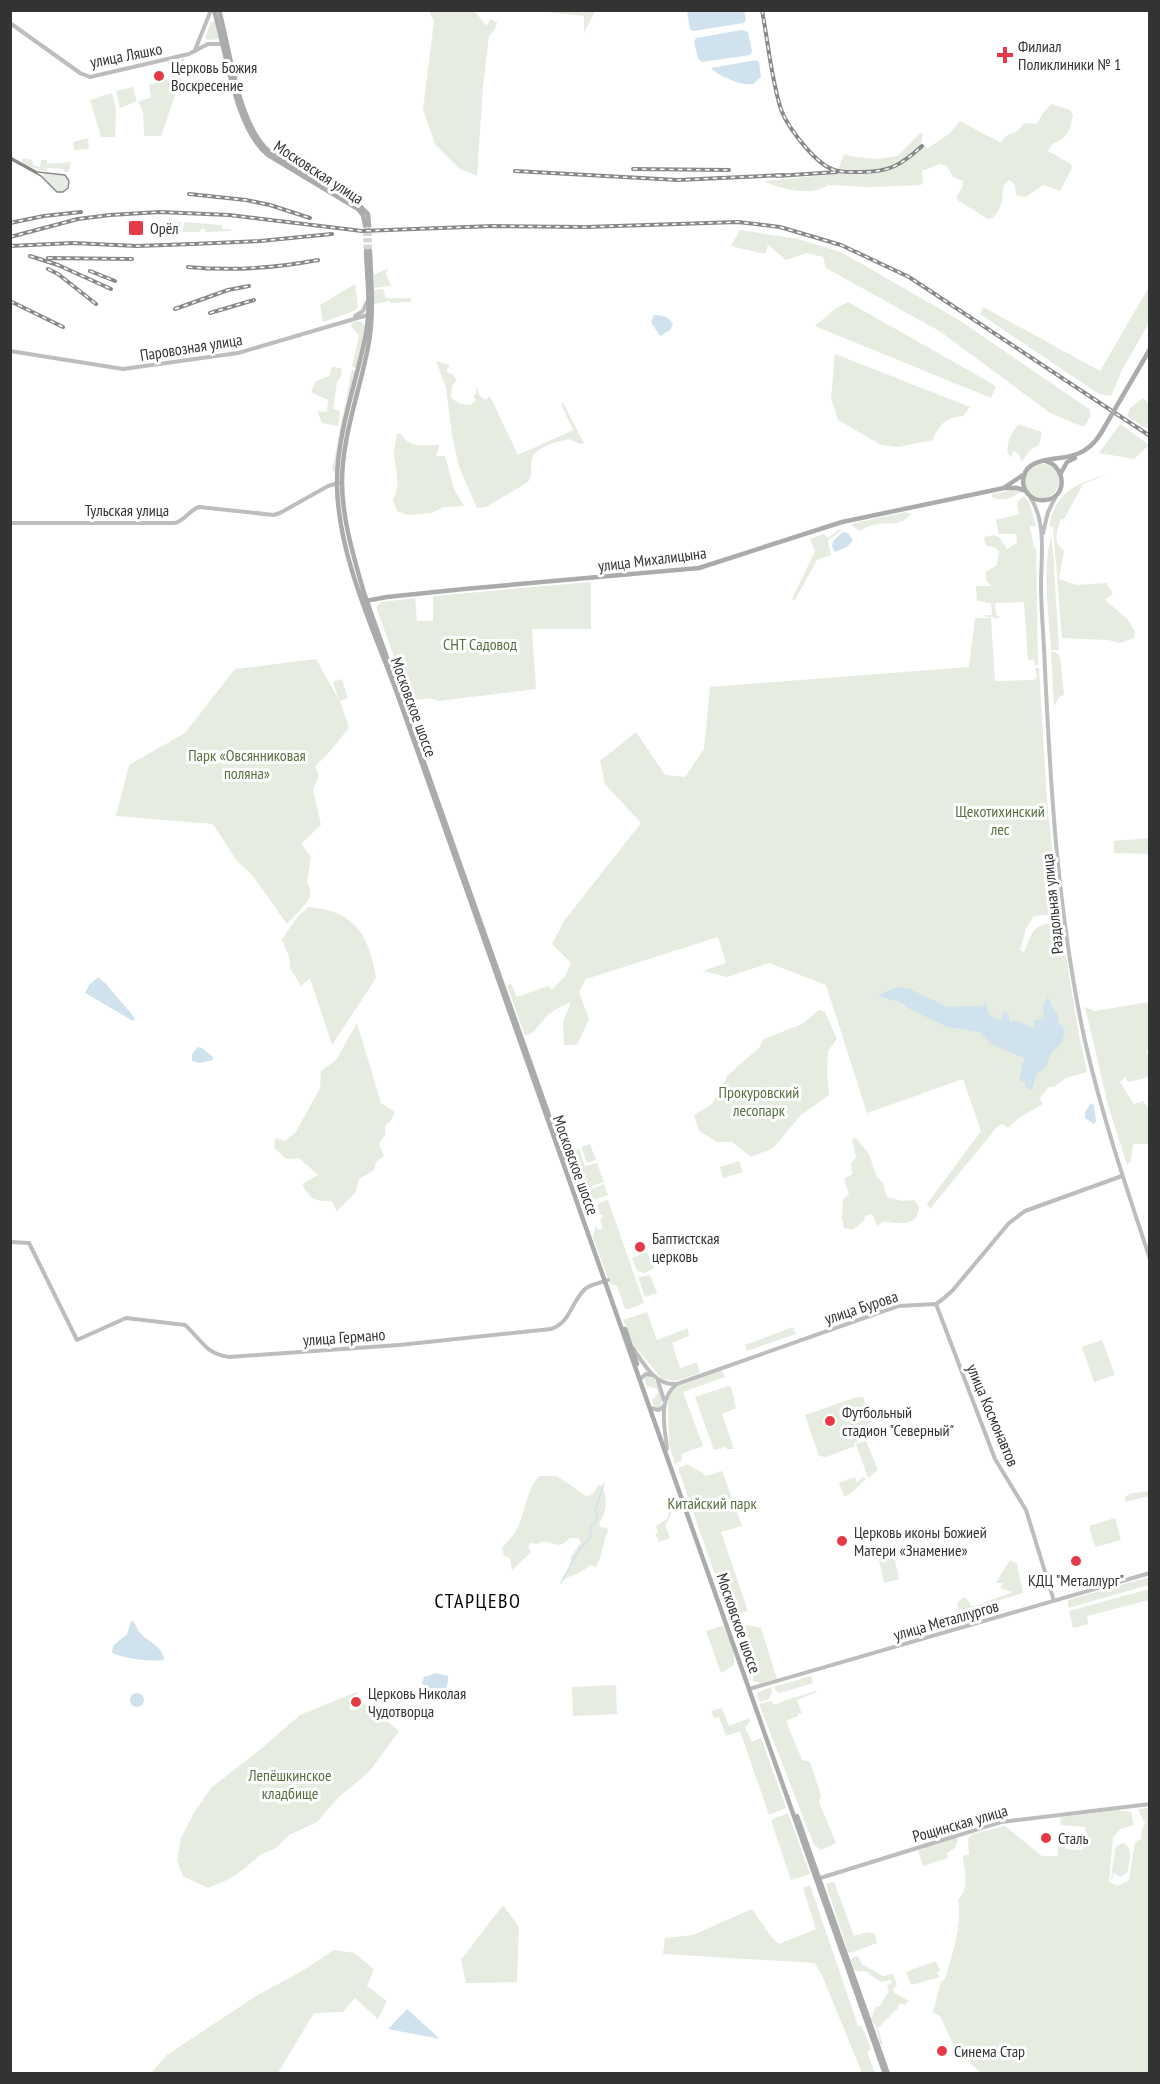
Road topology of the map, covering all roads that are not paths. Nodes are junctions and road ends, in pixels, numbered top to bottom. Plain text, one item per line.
1 (215, 10) edge
2 (10, 23) edge
3 (223, 45) junction
4 (195, 51) junction
5 (367, 218) junction
6 (367, 225) tunnel mouth
7 (368, 301) junction
8 (370, 314) junction
9 (351, 318) junction
10 (367, 325) junction
11 (1149, 350) edge
12 (10, 351) edge
13 (1149, 355) edge
14 (1102, 433) junction
15 (1046, 461) junction
16 (1025, 473) junction
17 (1061, 473) junction
18 (340, 483) junction
19 (1004, 488) junction
20 (1027, 493) junction
21 (1057, 494) junction
22 (10, 523) edge
23 (1042, 537) junction
24 (364, 601) junction
25 (1122, 1176) junction
26 (10, 1242) edge
27 (1149, 1259) edge
28 (606, 1281) junction
29 (936, 1304) junction
30 (631, 1345) junction
31 (653, 1375) junction
32 (641, 1378) junction
33 (658, 1380) junction
34 (677, 1384) junction
35 (664, 1400) junction
36 (664, 1406) junction
37 (651, 1408) junction
38 (667, 1449) junction
39 (1149, 1573) edge
40 (1054, 1601) junction
41 (751, 1689) junction
42 (1149, 1804) edge
43 (818, 1878) junction
44 (886, 2073) edge

1 - 3 main road, Московская улица
1 - 4 main road
1 - 5 main road, Московская улица
2 - 4 main road, улица Ляшко
3 - 4 main road, улица Ляшко
3 - 5 main road, Московская улица
5 - 6 main road
7 - 8 main road, Московское шоссе
7 - 8 main road, Московское шоссе
7 - 9 main road
8 - 9 main road, Паровозная улица
8 - 10 main road, Московское шоссе
8 - 18 main road, Московское шоссе
9 - 10 main road
9 - 12 main road, Паровозная улица
10 - 18 main road, Московское шоссе
11 - 14 main road, bridge
13 - 14 main road, bridge
14 - 15 main road
14 - 17 main road
15 - 16 main road
15 - 17 main road
16 - 19 main road, улица Михалицына
16 - 20 main road
17 - 21 main road
18 - 22 main road, Тульская улица
18 - 24 main road, Московское шоссе
19 - 20 main road, улица Михалицына
19 - 24 main road, улица Михалицына
20 - 21 main road
20 - 23 main road, Раздольная улица
21 - 23 main road, Раздольная улица
23 - 25 main road, Раздольная улица
24 - 28 main road, Московское шоссе
25 - 27 main road, Раздольная улица
25 - 29 main road
26 - 28 main road, улица Германо
28 - 30 main road, Московское шоссе
28 - 32 main road, Московское шоссе
29 - 34 main road, улица Бурова
29 - 40 main road, улица Космонавтов
30 - 31 main road
30 - 32 main road, Московское шоссе
31 - 32 main road
31 - 33 main road
32 - 37 main road, Московское шоссе
33 - 34 main road
33 - 35 main road
34 - 35 main road
35 - 36 main road
36 - 37 main road
36 - 38 main road
37 - 38 main road, Московское шоссе
37 - 41 main road, Московское шоссе
38 - 41 main road, Московское шоссе
39 - 40 main road, улица Металлургов
40 - 41 main road, улица Металлургов
41 - 43 main road, Московское шоссе
42 - 43 main road, Рощинская улица
43 - 44 main road, Московское шоссе

